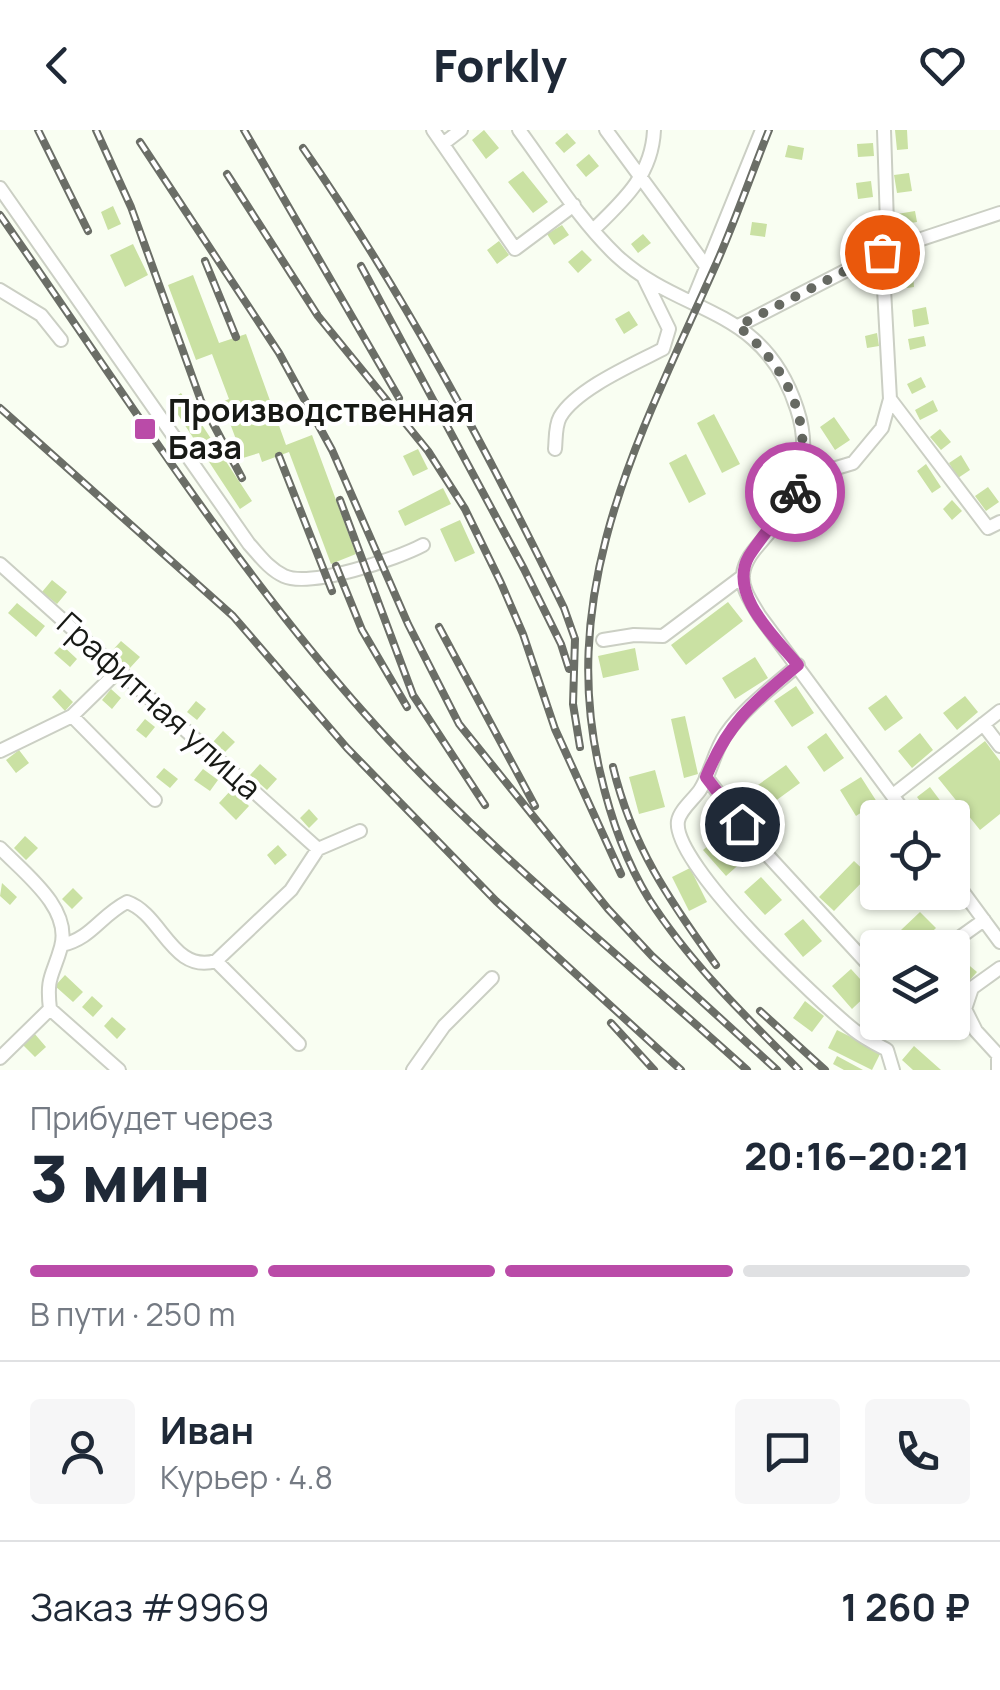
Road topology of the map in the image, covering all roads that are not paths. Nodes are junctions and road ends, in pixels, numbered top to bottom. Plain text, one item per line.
1 (433, 130) edge
2 (461, 130) edge
3 (519, 130) edge
4 (606, 130) edge
5 (654, 130) edge
6 (762, 130) edge
7 (884, 130) edge
8 (444, 143) junction
9 (640, 176) junction
10 (0, 188) edge
11 (574, 205) junction
12 (1000, 213) edge
13 (593, 230) junction
14 (882, 252) junction
15 (708, 269) junction
16 (644, 278) junction
17 (0, 290) edge
18 (693, 300) junction
19 (738, 326) junction
20 (60, 340) dead end
21 (890, 400) junction
22 (556, 449) dead end
23 (804, 465) junction
24 (1000, 522) edge
25 (424, 545) dead end
26 (0, 564) edge
27 (742, 576) junction
28 (603, 640) dead end
29 (798, 665) junction
30 (119, 670) junction
31 (1000, 711) edge
32 (72, 716) junction
33 (983, 724) junction
34 (1000, 746) edge
35 (0, 751) edge
36 (706, 777) junction
37 (893, 796) junction
38 (155, 800) dead end
39 (896, 800) edge
40 (360, 830) dead end
41 (0, 848) edge
42 (318, 849) junction
43 (970, 901) edge
44 (984, 920) junction
45 (970, 930) edge
46 (999, 940) edge
47 (62, 945) junction
48 (860, 955) edge
49 (216, 960) junction
50 (1000, 968) edge
51 (492, 978) dead end
52 (50, 1009) junction
53 (299, 1044) dead end
54 (0, 1058) edge
55 (119, 1070) edge
56 (413, 1070) edge
57 (893, 1070) edge
58 (998, 1070) edge

1 - 8 street
2 - 8 street
3 - 11 street
4 - 9 street
5 - 9 street
6 - 15 street
7 - 14 street
8 - 11 street
9 - 13 street
9 - 15 street
10 - 25 street
11 - 13 street
12 - 14 street
13 - 16 street
14 - 19 street
14 - 21 street
15 - 18 street
16 - 18 street
16 - 22 street
17 - 20 street
18 - 19 street
19 - 23 street
21 - 23 street
21 - 24 street
23 - 27 street
26 - 30 street, Графитная улица
27 - 28 street
27 - 29 street
29 - 36 street
29 - 37 street
30 - 32 street
30 - 42 street, Графитная улица
31 - 33 street
32 - 35 street
32 - 38 street
33 - 34 street
33 - 37 street
36 - 48 street
36 - 57 street
37 - 39 street
40 - 42 street
41 - 47 street
42 - 49 street
43 - 44 street
44 - 45 street
44 - 46 street
47 - 49 street
47 - 52 street
49 - 53 street
50 - 58 street
51 - 56 street
52 - 54 street
52 - 55 street

